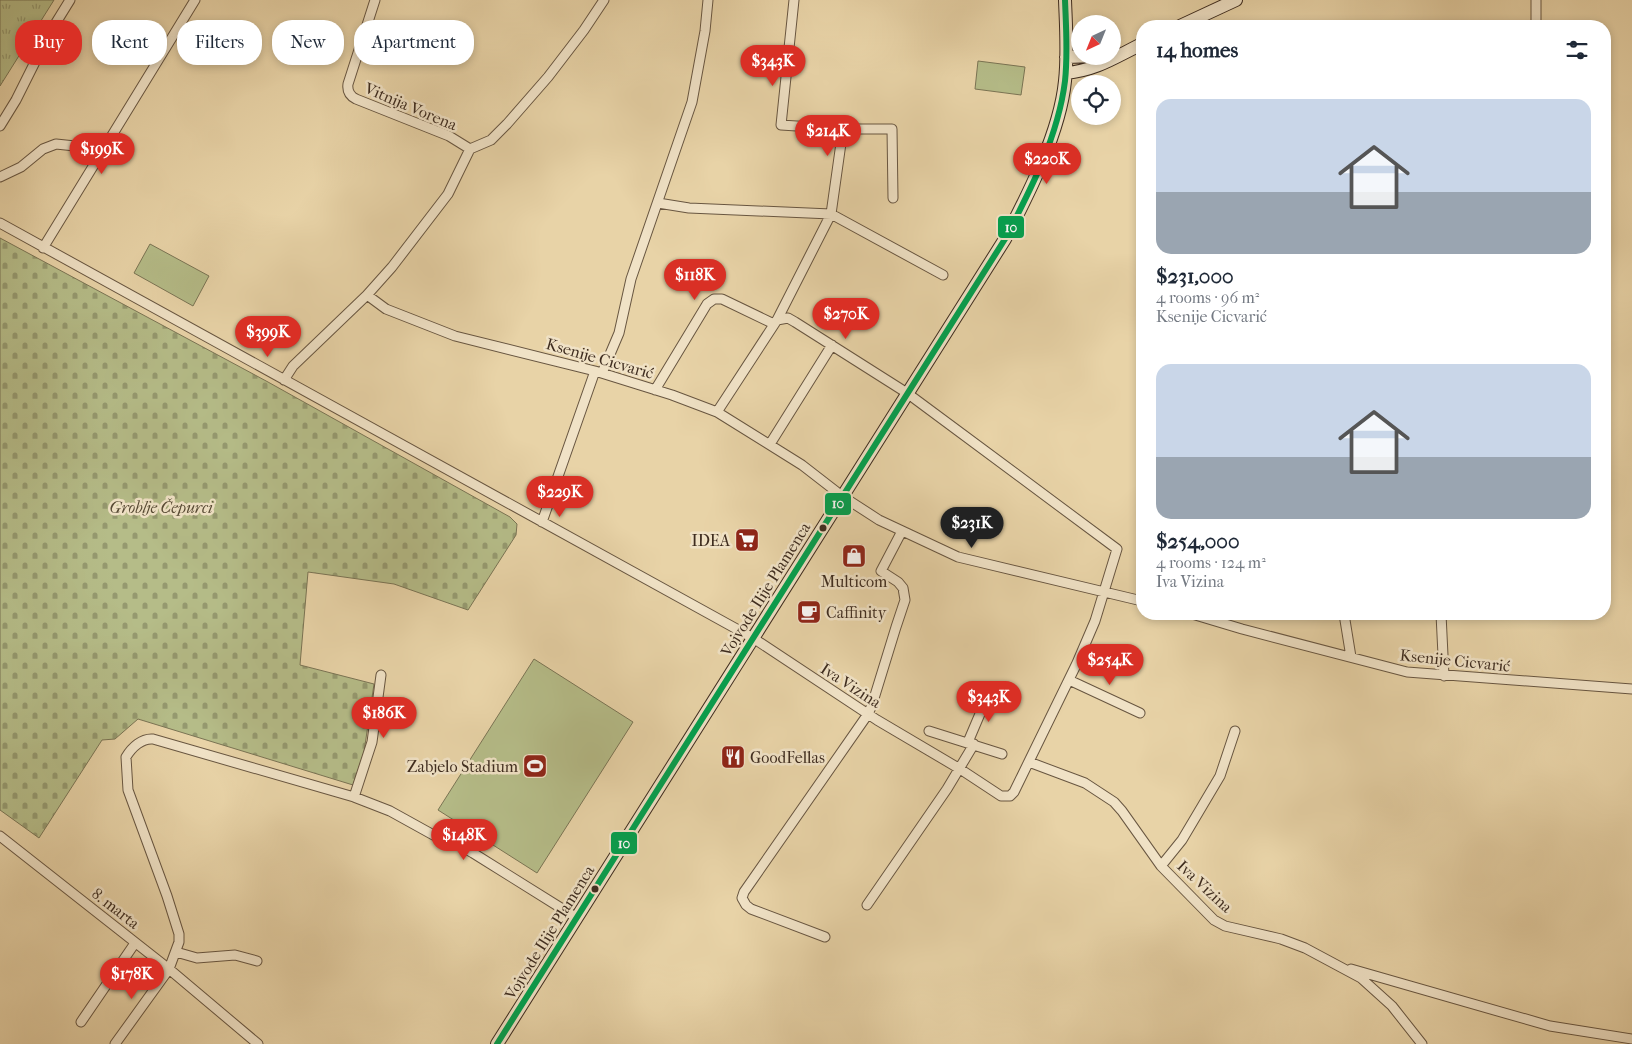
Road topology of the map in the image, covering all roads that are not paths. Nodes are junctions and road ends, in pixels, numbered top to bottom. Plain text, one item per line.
1 (70, 0) edge
2 (195, 0) edge
3 (375, 0) edge
4 (604, 0) edge
5 (708, 0) edge
6 (794, 0) edge
7 (1065, 0) edge
8 (1236, 0) edge
9 (1536, 0) edge
10 (1193, 20) edge
11 (1536, 20) edge
12 (1136, 46) edge
13 (1121, 53) edge
14 (1066, 57) junction
15 (1071, 57) edge
16 (1103, 65) edge
17 (1066, 73) junction
18 (0, 126) edge
19 (843, 130) junction
20 (470, 149) junction
21 (100, 155) junction
22 (0, 177) edge
23 (892, 198) dead end
24 (658, 203) junction
25 (830, 214) junction
26 (0, 223) edge
27 (43, 248) junction
28 (943, 275) dead end
29 (367, 295) junction
30 (776, 322) junction
31 (832, 345) junction
32 (599, 372) junction
33 (284, 380) junction
34 (655, 390) junction
35 (907, 393) junction
36 (717, 412) junction
37 (770, 444) junction
38 (842, 496) junction
39 (542, 522) junction
40 (902, 531) junction
41 (1104, 591) junction
42 (1136, 599) edge
43 (1212, 620) edge
44 (1345, 620) edge
45 (1441, 620) edge
46 (753, 638) junction
47 (1352, 658) junction
48 (381, 674) dead end
49 (1444, 676) junction
50 (1069, 680) junction
51 (1632, 689) edge
52 (988, 695) dead end
53 (1140, 713) dead end
54 (868, 714) junction
55 (929, 731) dead end
56 (1235, 731) dead end
57 (971, 743) junction
58 (1002, 754) dead end
59 (1029, 762) junction
60 (960, 769) junction
61 (354, 797) junction
62 (0, 836) edge
63 (1161, 866) junction
64 (867, 905) dead end
65 (577, 918) junction
66 (825, 936) dead end
67 (135, 943) junction
68 (176, 952) junction
69 (257, 961) dead end
70 (1338, 965) junction
71 (169, 969) junction
72 (81, 1022) dead end
73 (1632, 1039) edge
74 (115, 1044) edge
75 (258, 1044) edge
76 (497, 1044) edge
77 (1422, 1044) edge

1 - 18 street
2 - 21 street
3 - 20 street, Vitnija Vorena
4 - 20 street
5 - 24 street
6 - 19 street
7 - 14 street, Vojvode Ilije Plamenca
8 - 10 street
9 - 11 street
12 - 13 street
14 - 15 street
14 - 17 street, Vojvode Ilije Plamenca
16 - 17 street
17 - 35 street, Vojvode Ilije Plamenca
19 - 23 street
19 - 25 street
20 - 29 street
21 - 22 street
21 - 27 street
24 - 25 street
24 - 32 street
25 - 28 street
25 - 30 street
26 - 27 street, Iva Vizina
27 - 33 street, Iva Vizina
29 - 32 street, Ksenije Cicvarić
29 - 33 street
30 - 31 street
30 - 34 street
30 - 36 street
31 - 35 street
31 - 37 street
32 - 34 street, Ksenije Cicvarić
32 - 39 street
33 - 39 street, Iva Vizina
34 - 36 street, Ksenije Cicvarić
35 - 38 street, Vojvode Ilije Plamenca
35 - 41 street, Iva Vizina
36 - 37 street, Ksenije Cicvarić
37 - 38 street, Ksenije Cicvarić
38 - 40 street
38 - 46 street, Vojvode Ilije Plamenca
39 - 46 street, Iva Vizina
40 - 41 street
40 - 54 street
41 - 42 street
41 - 50 street, Iva Vizina
43 - 47 street, Ksenije Cicvarić
44 - 47 street
45 - 49 street
46 - 54 street, Iva Vizina
46 - 65 street, Vojvode Ilije Plamenca
47 - 49 street, Ksenije Cicvarić
48 - 61 street
49 - 51 street, Ksenije Cicvarić
50 - 53 street
50 - 59 street, Iva Vizina
52 - 57 street
54 - 60 street, Iva Vizina
54 - 66 street
55 - 57 street
56 - 63 street
57 - 58 street
57 - 60 street
59 - 60 street, Iva Vizina
59 - 63 street, Iva Vizina
60 - 64 street
61 - 65 street
61 - 68 street
62 - 67 street, 8. marta
63 - 70 street, Iva Vizina
65 - 76 street, Vojvode Ilije Plamenca
67 - 71 street, 8. marta
67 - 72 street
68 - 69 street
68 - 71 street
70 - 73 street
70 - 77 street, Iva Vizina
71 - 74 street
71 - 75 street, 8. marta

